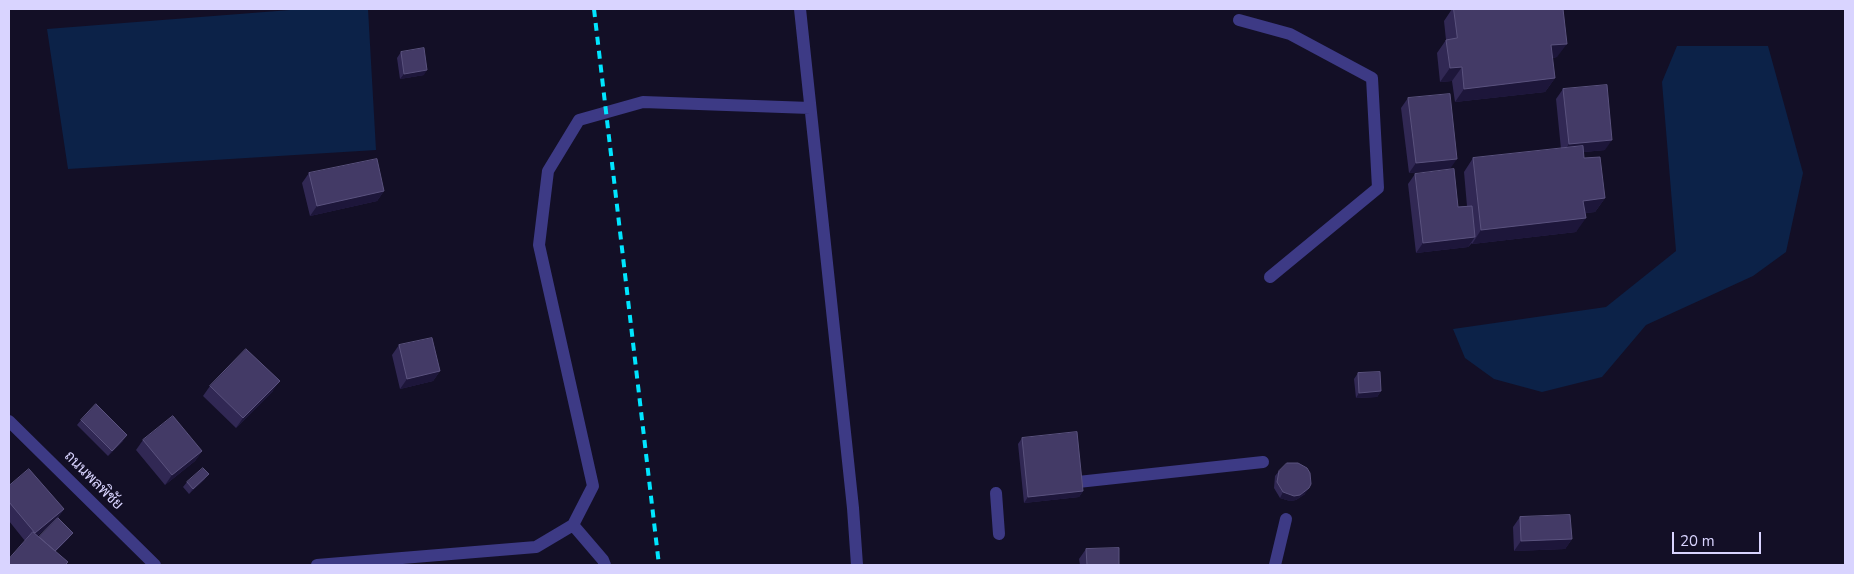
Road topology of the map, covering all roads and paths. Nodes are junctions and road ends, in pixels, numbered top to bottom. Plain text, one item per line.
1 (800, 9) edge
2 (1238, 20) dead end
3 (810, 108) junction
4 (1270, 277) dead end
5 (9, 421) edge
6 (1263, 462) dead end
7 (1078, 482) edge
8 (996, 493) dead end
9 (1286, 519) dead end
10 (573, 525) junction
11 (999, 534) dead end
12 (155, 565) edge
13 (317, 565) edge
14 (605, 565) edge
15 (857, 565) edge
16 (1275, 565) edge

1 - 3 street
2 - 4 street
3 - 10 street
3 - 15 street
5 - 12 street, ถนนพลพิชัย
6 - 7 street
8 - 11 street
9 - 16 street
10 - 13 street
10 - 14 street

